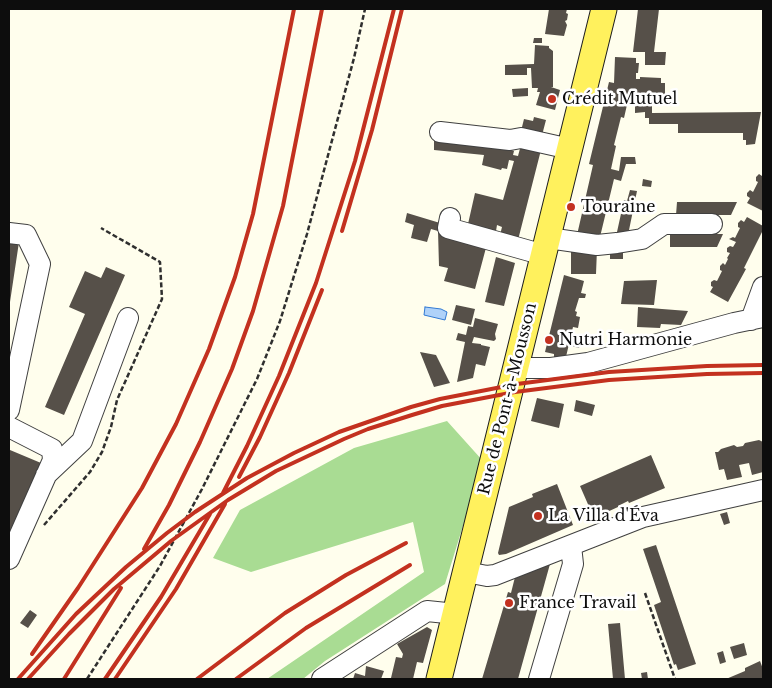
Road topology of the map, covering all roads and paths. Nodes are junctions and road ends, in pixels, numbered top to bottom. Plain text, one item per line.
1 (365, 9) edge
2 (604, 9) edge
3 (440, 132) dead end
4 (570, 149) junction
5 (450, 218) dead end
6 (712, 224) dead end
7 (9, 233) edge
8 (546, 246) junction
9 (763, 287) edge
10 (128, 318) dead end
11 (757, 319) edge
12 (516, 368) junction
13 (9, 410) edge
14 (14, 430) edge
15 (46, 475) junction
16 (763, 490) edge
17 (571, 546) junction
18 (9, 559) edge
19 (466, 572) junction
20 (645, 593) dead end
21 (456, 614) junction
22 (88, 679) edge
23 (322, 679) edge
24 (440, 679) edge
25 (539, 679) edge
26 (675, 679) edge

1 - 22 path
2 - 4 main road, Rue de Pont-à-Mousson
3 - 4 street
4 - 8 main road, Rue de Pont-à-Mousson
5 - 8 street
6 - 8 street
7 - 13 street
8 - 12 main road, Rue de Pont-à-Mousson
9 - 11 street
10 - 15 street
11 - 12 street
12 - 19 main road, Rue de Pont-à-Mousson
14 - 15 street
15 - 18 street
16 - 17 street
17 - 19 street
17 - 25 street
19 - 21 main road, Rue de Pont-à-Mousson
20 - 26 path
21 - 23 street
21 - 24 main road, Rue de Pont-à-Mousson

